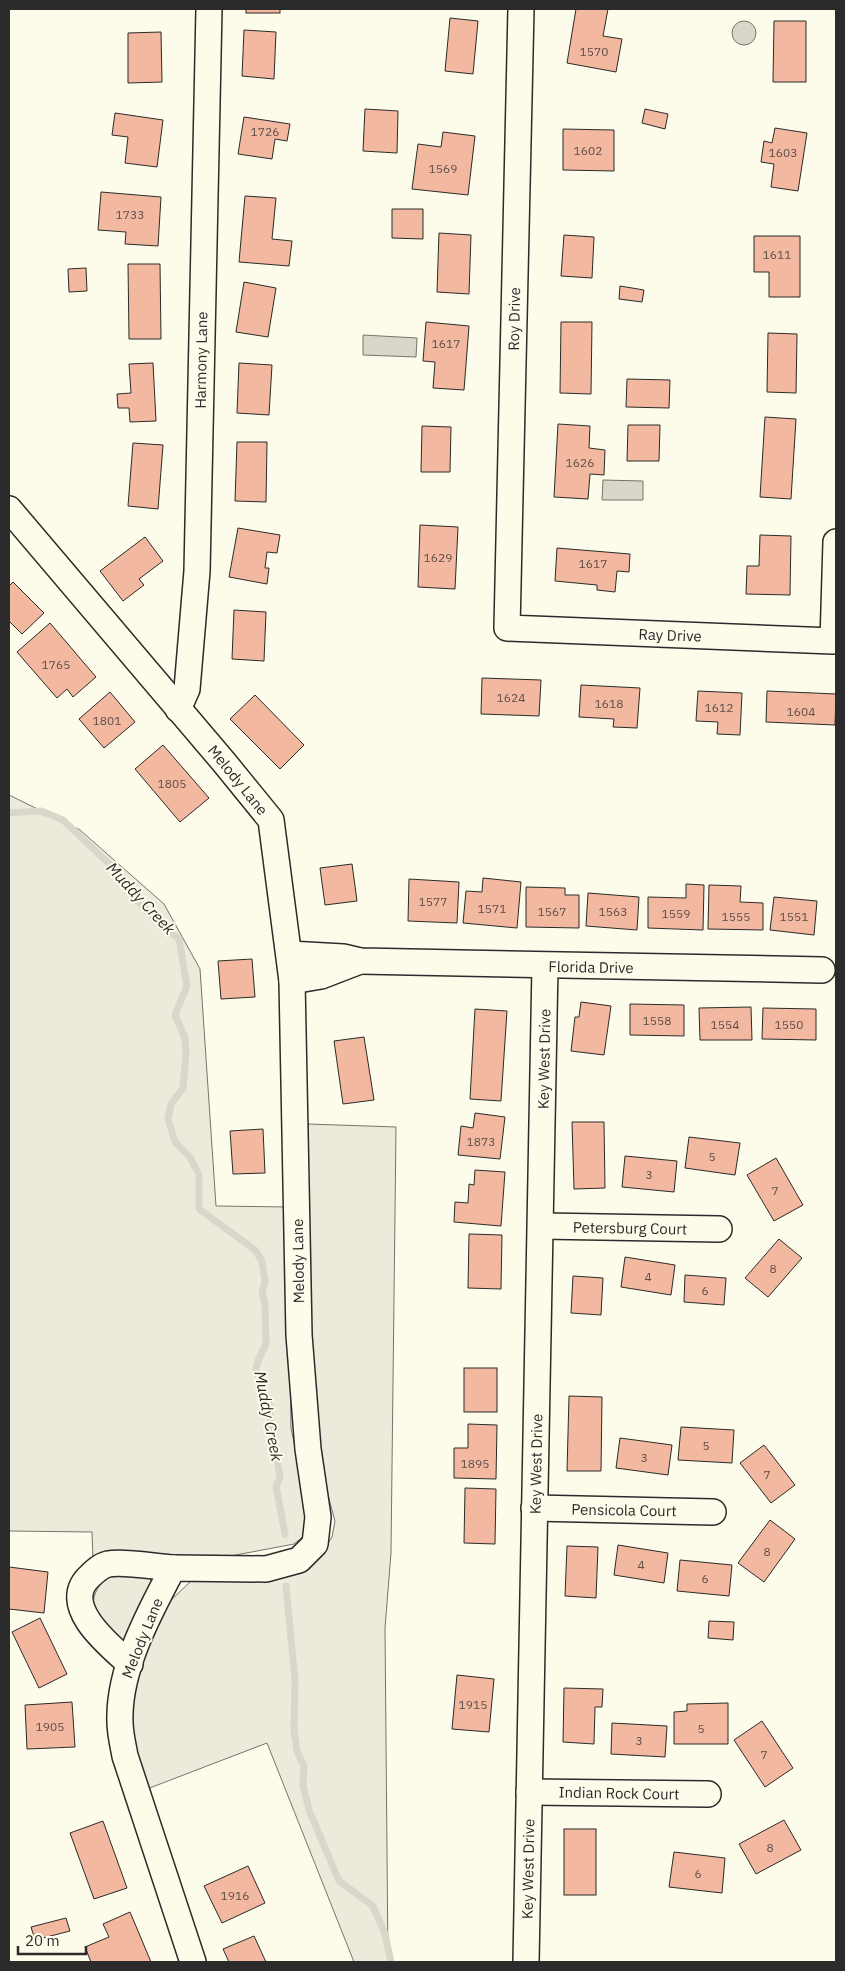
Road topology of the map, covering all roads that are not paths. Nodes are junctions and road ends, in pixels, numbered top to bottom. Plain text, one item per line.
1 (209, 9) edge
2 (521, 9) edge
3 (9, 509) edge
4 (836, 542) edge
5 (507, 628) joint
6 (178, 709) junction
7 (289, 954) junction
8 (360, 961) junction
9 (546, 966) junction
10 (822, 970) dead end
11 (292, 981) junction
12 (542, 1226) junction
13 (719, 1230) dead end
14 (534, 1508) junction
15 (713, 1512) dead end
16 (173, 1568) junction
17 (130, 1664) junction
18 (530, 1792) junction
19 (708, 1794) dead end
20 (193, 1962) edge
21 (526, 1962) edge

1 - 6 street, Harmony Lane
2 - 5 street, Roy Drive
3 - 6 street, Melody Lane
4 - 5 street, Ray Drive
6 - 7 street, Melody Lane
7 - 8 street, Florida Drive
7 - 11 street, Melody Lane
8 - 9 street, Florida Drive
8 - 11 street, Florida Drive
9 - 10 street, Florida Drive
9 - 12 street, Key West Drive
11 - 16 street, Melody Lane
12 - 13 street, Petersburg Court
12 - 14 street, Key West Drive
14 - 15 street, Pensicola Court
14 - 18 street, Key West Drive
16 - 17 street, Melody Lane
16 - 17 street
17 - 20 street, Melody Lane
18 - 19 street, Indian Rock Court
18 - 21 street, Key West Drive

